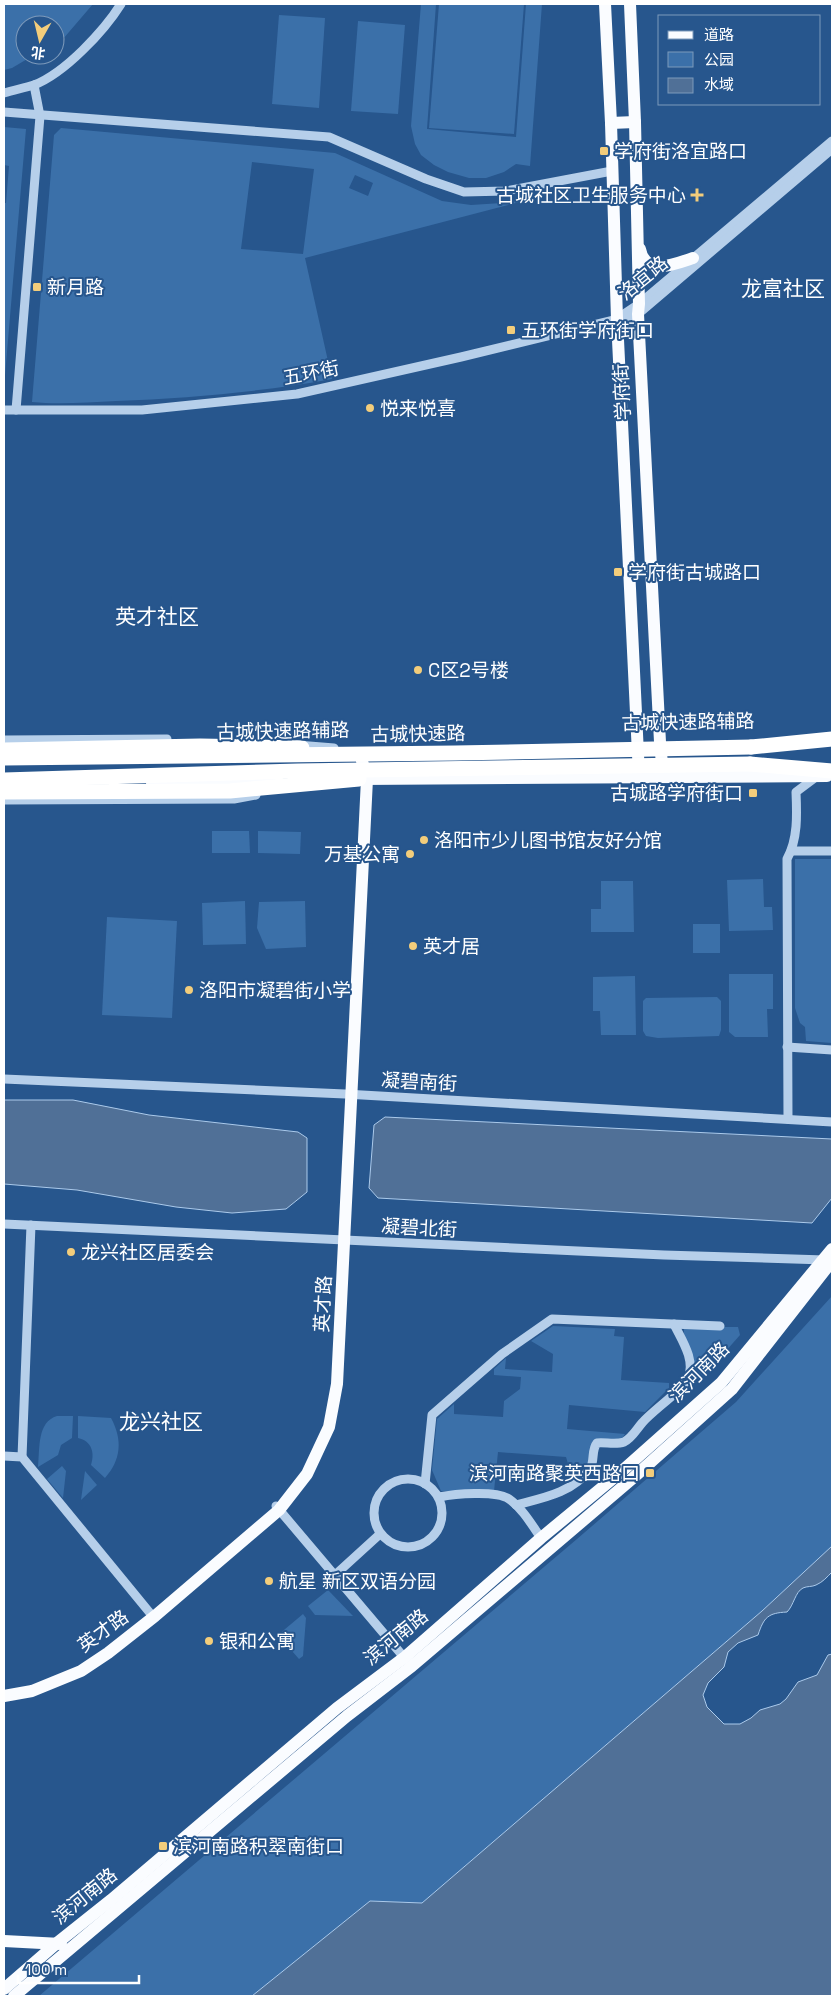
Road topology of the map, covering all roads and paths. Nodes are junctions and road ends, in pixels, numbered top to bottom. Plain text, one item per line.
1 (121, 4) edge
2 (605, 4) edge
3 (630, 4) edge
4 (34, 85) junction
5 (4, 93) edge
6 (4, 112) edge
7 (40, 116) junction
8 (635, 122) junction
9 (611, 123) junction
10 (832, 141) edge
11 (832, 149) edge
12 (612, 171) junction
13 (638, 236) junction
14 (693, 258) junction
15 (638, 309) junction
16 (617, 319) junction
17 (4, 410) edge
18 (16, 410) junction
19 (832, 738) edge
20 (4, 740) edge
21 (638, 742) junction
22 (660, 742) junction
23 (832, 746) edge
24 (751, 747) junction
25 (352, 749) junction
26 (4, 752) edge
27 (4, 758) edge
28 (832, 761) edge
29 (750, 764) junction
30 (832, 771) edge
31 (832, 776) edge
32 (639, 777) junction
33 (663, 777) junction
34 (816, 777) junction
35 (363, 779) junction
36 (4, 780) edge
37 (4, 786) edge
38 (4, 792) edge
39 (4, 800) edge
40 (791, 851) junction
41 (832, 851) edge
42 (788, 1047) junction
43 (832, 1050) edge
44 (4, 1079) edge
45 (348, 1094) junction
46 (788, 1119) junction
47 (832, 1122) edge
48 (4, 1224) edge
49 (31, 1225) junction
50 (342, 1241) junction
51 (832, 1249) edge
52 (829, 1260) edge
53 (674, 1324) junction
54 (720, 1326) dead end
55 (4, 1456) edge
56 (22, 1457) junction
57 (425, 1484) junction
58 (439, 1497) junction
59 (516, 1505) junction
60 (277, 1508) junction
61 (380, 1534) junction
62 (541, 1538) junction
63 (335, 1575) junction
64 (150, 1613) junction
65 (408, 1662) junction
66 (4, 1690) edge
67 (4, 1696) edge
68 (4, 1941) edge
69 (57, 1943) junction
70 (71, 1946) junction
71 (4, 1989) edge
72 (14, 1996) edge

1 - 4 street
2 - 9 main road, 学府街
3 - 8 main road, 学府街
4 - 5 street
4 - 7 street
6 - 7 street
7 - 12 street
7 - 18 street
8 - 9 main road
8 - 13 main road, 学府街
9 - 12 main road, 学府街
10 - 14 street, 洛宜路
11 - 15 street, 洛宜路
12 - 16 main road, 学府街
13 - 14 main road
13 - 15 main road, 学府街
14 - 15 street, 洛宜路
15 - 16 street, 洛宜路
15 - 22 main road, 学府街
16 - 18 street, 五环街
16 - 21 main road, 学府街
17 - 18 street, 五环街
19 - 22 main road, 古城快速路辅路
19 - 24 highway, 古城快速路
20 - 25 street
21 - 22 main road, 古城快速路辅路
21 - 25 main road, 古城快速路辅路
21 - 32 main road, 学府街
22 - 33 main road, 学府街
23 - 24 highway
24 - 27 highway, 古城快速路, bridge
25 - 26 main road, 古城快速路辅路
25 - 26 highway
25 - 35 main road, 英才路
28 - 29 highway
29 - 30 highway, 古城快速路
29 - 36 highway, 古城快速路, bridge
31 - 34 main road
32 - 33 main road
32 - 35 main road
33 - 34 main road
34 - 40 street
35 - 37 main road
35 - 38 highway
35 - 39 street
35 - 45 main road, 英才路
40 - 41 street
40 - 42 street
42 - 43 street
42 - 46 street
44 - 45 street, 凝碧南街
45 - 46 street, 凝碧南街
45 - 50 main road, 英才路
46 - 47 street, 凝碧南街
48 - 49 street, 凝碧北街
49 - 50 street, 凝碧北街
49 - 56 street
50 - 52 street, 凝碧北街
50 - 60 main road, 英才路
51 - 52 main road, 滨河南路
52 - 62 main road, 滨河南路
52 - 65 main road, 滨河南路
53 - 54 street
53 - 57 street
53 - 59 street
55 - 56 street
56 - 64 street
57 - 58 street
57 - 61 street
58 - 59 street
58 - 61 street
59 - 62 street
60 - 63 street
60 - 64 main road, 英才路
60 - 67 main road, 英才路
61 - 63 street
62 - 65 main road, 滨河南路
63 - 65 street
64 - 66 main road, 英才路
65 - 69 main road, 滨河南路
65 - 70 main road, 滨河南路
68 - 69 main road
69 - 70 main road
69 - 71 main road, 滨河南路
70 - 72 main road, 滨河南路

